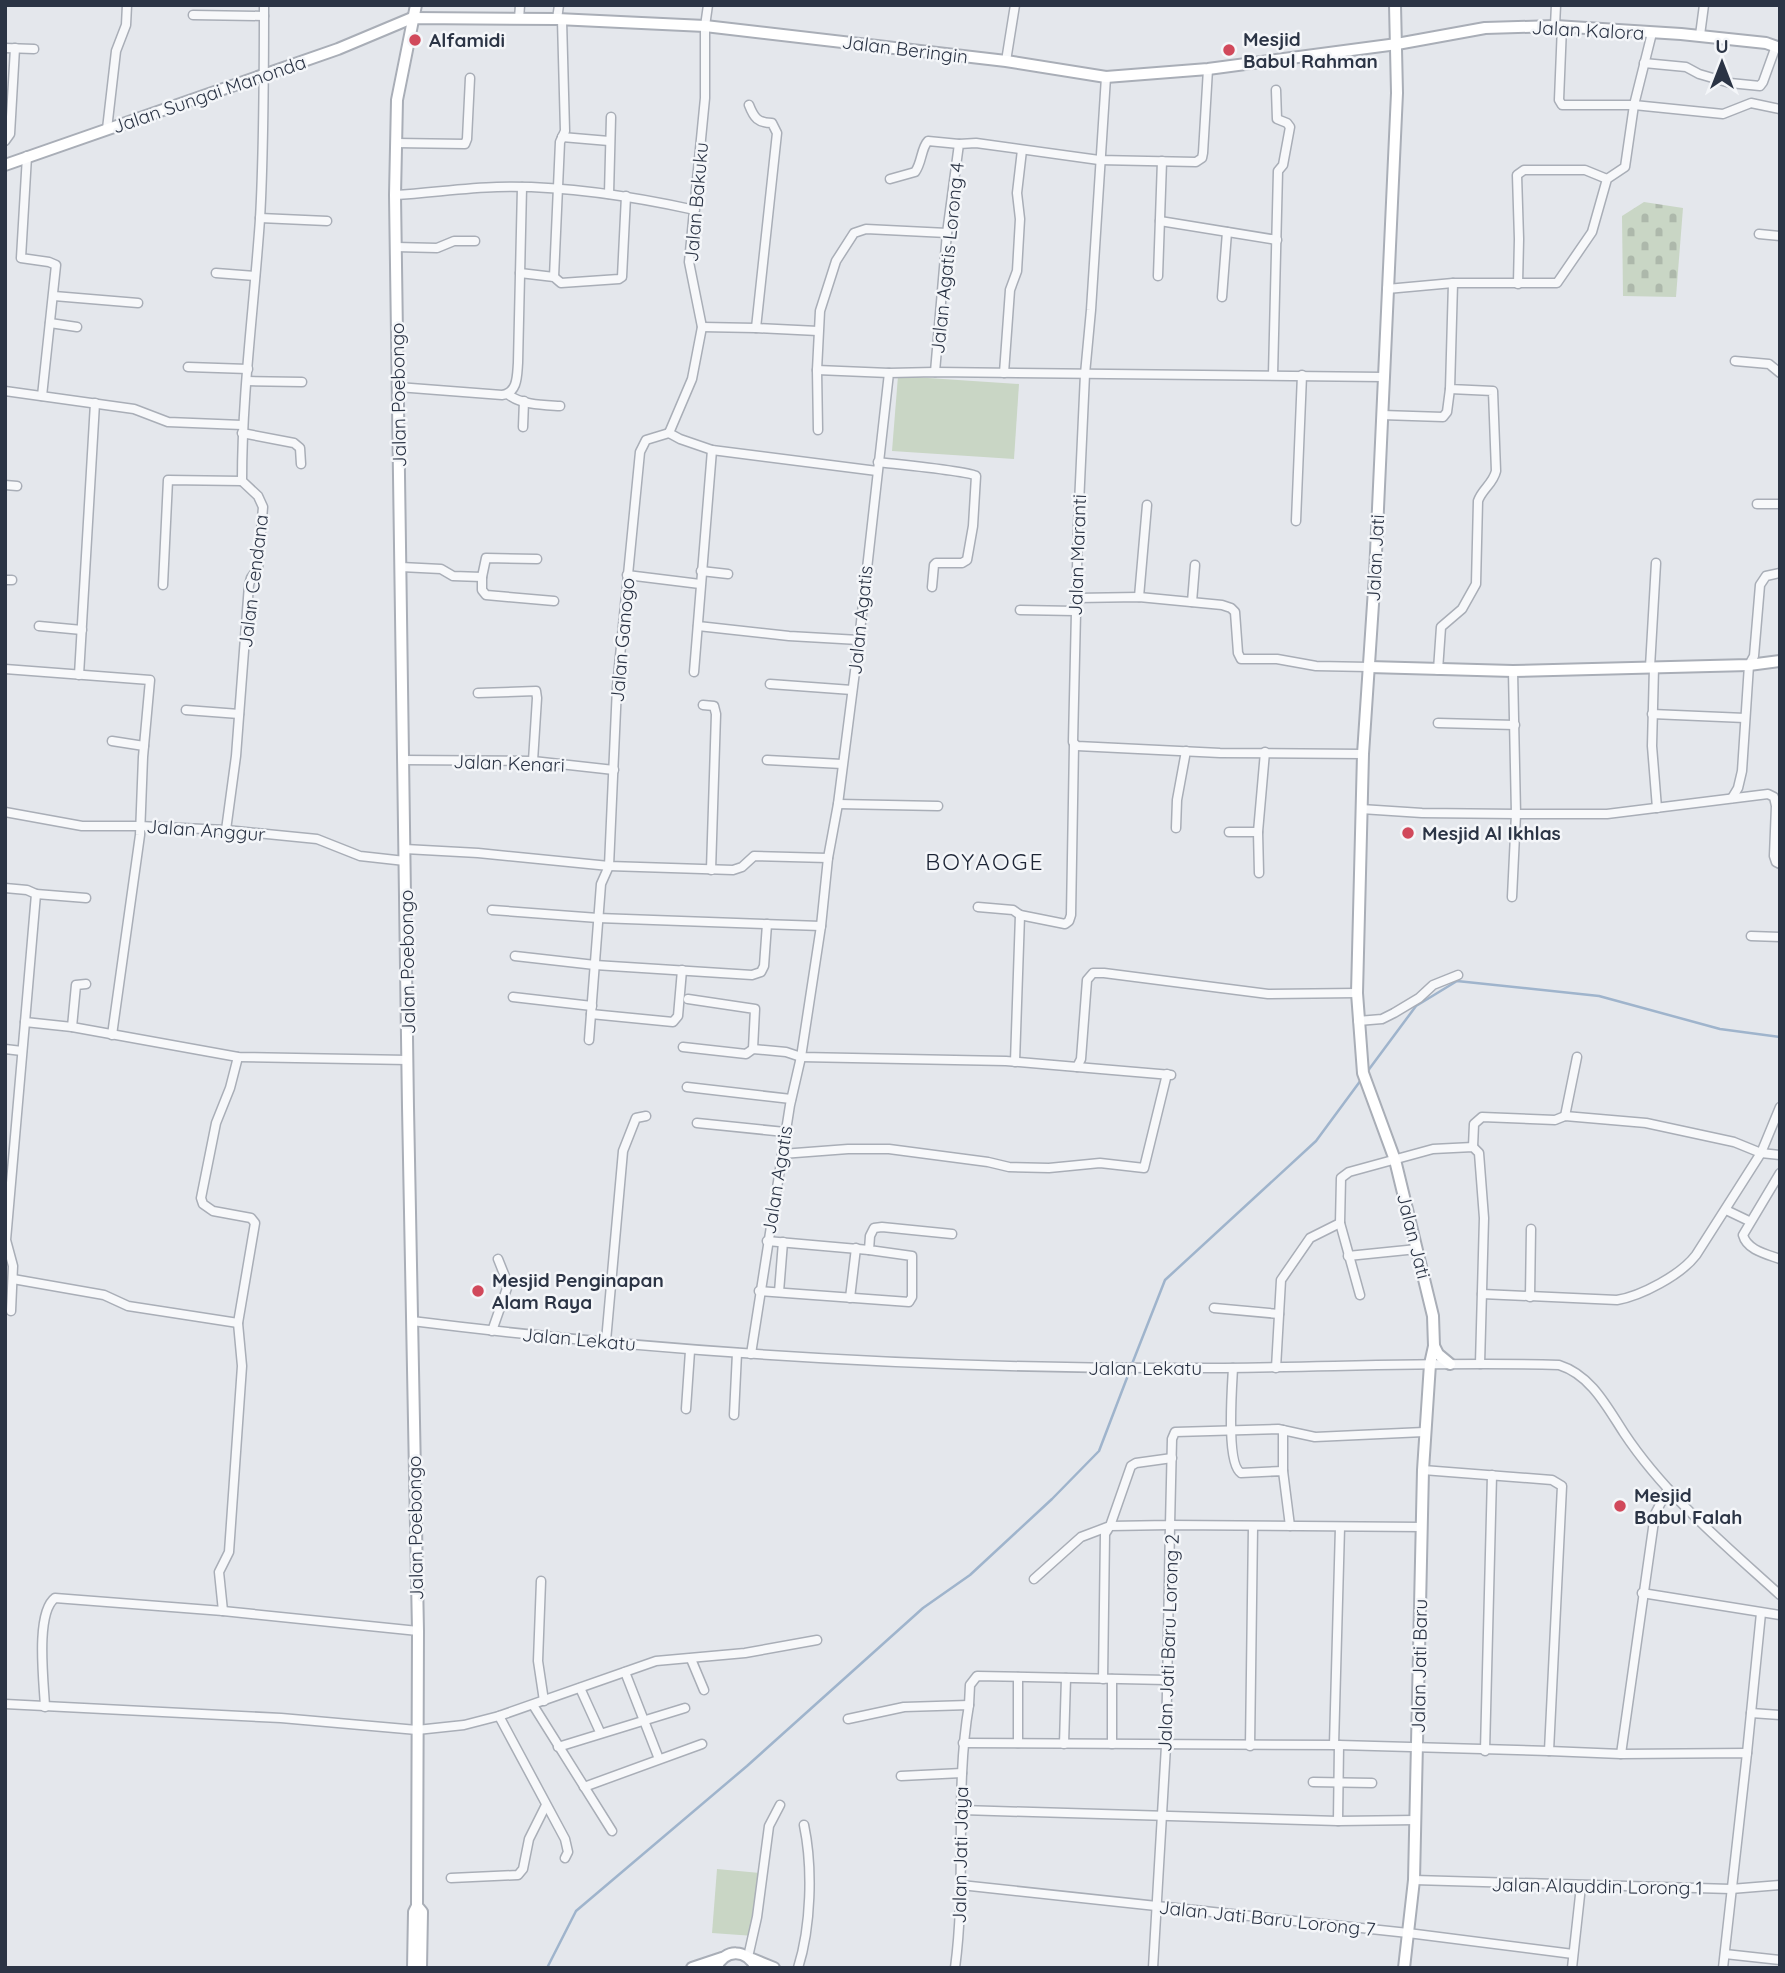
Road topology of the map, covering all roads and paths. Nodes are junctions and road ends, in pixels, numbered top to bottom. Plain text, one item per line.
1 (127, 5) edge
2 (264, 5) edge
3 (416, 5) edge
4 (520, 5) edge
5 (559, 5) edge
6 (708, 5) edge
7 (1015, 5) edge
8 (1395, 5) edge
9 (1556, 5) edge
10 (1704, 5) edge
11 (193, 15) dead end
12 (264, 16) junction
13 (412, 19) junction
14 (519, 19) junction
15 (560, 20) junction
16 (705, 26) junction
17 (1559, 26) junction
18 (1652, 33) junction
19 (1700, 35) junction
20 (1396, 44) junction
21 (1778, 47) edge
22 (5, 48) edge
23 (15, 48) junction
24 (34, 49) dead end
25 (1006, 61) junction
26 (1644, 63) junction
27 (1208, 69) junction
28 (266, 75) junction
29 (1105, 77) junction
30 (471, 78) dead end
31 (1276, 90) dead end
32 (749, 106) dead end
33 (1634, 106) junction
34 (8, 107) edge
35 (1780, 109) edge
36 (611, 117) dead end
37 (107, 129) junction
38 (562, 137) junction
39 (5, 141) edge
40 (610, 141) junction
41 (396, 143) junction
42 (959, 144) junction
43 (1022, 150) junction
44 (27, 156) junction
45 (1099, 160) junction
46 (1162, 161) junction
47 (5, 165) edge
48 (890, 179) dead end
49 (1607, 179) junction
50 (522, 187) junction
51 (558, 190) junction
52 (609, 194) junction
53 (396, 195) junction
54 (626, 196) junction
55 (695, 210) junction
56 (260, 218) junction
57 (327, 221) dead end
58 (1160, 221) junction
59 (1227, 232) junction
60 (947, 233) junction
61 (1759, 234) dead end
62 (1780, 236) edge
63 (1277, 240) junction
64 (475, 241) dead end
65 (396, 247) junction
66 (216, 273) dead end
67 (520, 273) junction
68 (255, 276) junction
69 (1158, 276) dead end
70 (554, 277) junction
71 (1453, 283) junction
72 (1518, 284) junction
73 (1387, 289) junction
74 (54, 296) junction
75 (1222, 297) dead end
76 (138, 303) dead end
77 (50, 323) junction
78 (77, 327) dead end
79 (702, 327) junction
80 (756, 328) junction
81 (818, 331) junction
82 (1735, 361) dead end
83 (188, 367) dead end
84 (248, 369) junction
85 (817, 370) junction
86 (935, 372) junction
87 (889, 373) junction
88 (1004, 373) junction
89 (1780, 373) edge
90 (1085, 374) junction
91 (1273, 375) junction
92 (1302, 375) junction
93 (1383, 377) junction
94 (247, 381) junction
95 (302, 382) dead end
96 (397, 387) junction
97 (1450, 390) junction
98 (5, 391) edge
99 (509, 395) junction
100 (42, 396) junction
101 (524, 401) junction
102 (94, 403) junction
103 (560, 406) dead end
104 (1382, 415) junction
105 (523, 427) dead end
106 (242, 429) junction
107 (818, 430) dead end
108 (669, 433) junction
109 (712, 450) junction
110 (301, 464) dead end
111 (878, 467) junction
112 (242, 481) junction
113 (5, 485) edge
114 (17, 486) dead end
115 (1757, 504) dead end
116 (1780, 504) edge
117 (1147, 505) dead end
118 (1296, 521) dead end
119 (537, 559) dead end
120 (1656, 563) dead end
121 (1195, 565) dead end
122 (401, 567) junction
123 (701, 571) junction
124 (1780, 573) edge
125 (728, 574) dead end
126 (626, 575) junction
127 (482, 577) junction
128 (700, 584) junction
129 (163, 585) dead end
130 (932, 587) dead end
131 (1139, 597) junction
132 (1076, 598) junction
133 (554, 601) dead end
134 (1192, 602) junction
135 (1020, 610) dead end
136 (1076, 611) junction
137 (39, 626) dead end
138 (698, 626) junction
139 (82, 629) junction
140 (859, 640) junction
141 (1780, 661) edge
142 (1749, 665) junction
143 (1368, 667) junction
144 (1652, 667) junction
145 (5, 669) edge
146 (1438, 670) junction
147 (1513, 671) junction
148 (694, 672) dead end
149 (79, 675) junction
150 (770, 684) dead end
151 (852, 690) junction
152 (478, 693) dead end
153 (703, 705) dead end
154 (186, 710) dead end
155 (239, 714) junction
156 (1652, 714) junction
157 (1745, 718) junction
158 (1438, 723) dead end
159 (1515, 725) junction
160 (112, 741) dead end
161 (1074, 745) junction
162 (144, 746) junction
163 (1186, 751) junction
164 (1265, 752) junction
165 (1363, 754) junction
166 (403, 760) junction
167 (767, 760) dead end
168 (533, 761) junction
169 (842, 764) junction
170 (614, 769) junction
171 (1732, 798) junction
172 (838, 804) junction
173 (938, 806) dead end
174 (1657, 808) junction
175 (1361, 809) junction
176 (5, 812) edge
177 (1516, 814) junction
178 (1778, 817) edge
179 (139, 826) junction
180 (1176, 828) dead end
181 (226, 830) junction
182 (1229, 832) dead end
183 (1258, 832) junction
184 (405, 849) junction
185 (828, 858) junction
186 (405, 861) junction
187 (1780, 864) edge
188 (610, 866) junction
189 (711, 870) junction
190 (1259, 873) dead end
191 (5, 888) edge
192 (36, 894) junction
193 (1512, 897) dead end
194 (86, 898) dead end
195 (978, 907) dead end
196 (492, 910) dead end
197 (1020, 915) junction
198 (598, 918) junction
199 (767, 924) junction
200 (821, 926) junction
201 (1751, 936) dead end
202 (1780, 937) edge
203 (515, 956) dead end
204 (595, 965) junction
205 (682, 970) junction
206 (1458, 975) dead end
207 (86, 984) dead end
208 (1357, 993) junction
209 (513, 997) dead end
210 (688, 999) dead end
211 (592, 1010) junction
212 (1358, 1021) junction
213 (25, 1022) junction
214 (72, 1027) junction
215 (112, 1035) junction
216 (589, 1040) dead end
217 (683, 1047) dead end
218 (5, 1049) edge
219 (753, 1049) junction
220 (22, 1051) junction
221 (238, 1057) junction
222 (801, 1057) junction
223 (1577, 1057) dead end
224 (408, 1060) junction
225 (1015, 1062) junction
226 (1077, 1067) junction
227 (687, 1087) dead end
228 (790, 1099) junction
229 (1780, 1107) edge
230 (646, 1116) dead end
231 (1565, 1116) junction
232 (697, 1123) dead end
233 (785, 1132) junction
234 (1473, 1147) junction
235 (1761, 1153) junction
236 (782, 1154) junction
237 (1780, 1155) edge
238 (1395, 1160) junction
239 (1780, 1173) edge
240 (1726, 1210) junction
241 (1749, 1221) junction
242 (1340, 1223) junction
243 (1531, 1229) dead end
244 (952, 1234) dead end
245 (767, 1241) junction
246 (783, 1242) junction
247 (856, 1248) junction
248 (1417, 1249) junction
249 (869, 1250) junction
250 (1348, 1256) junction
251 (498, 1259) dead end
252 (1780, 1259) edge
253 (9, 1265) edge
254 (13, 1279) junction
255 (759, 1291) junction
256 (779, 1292) junction
257 (1482, 1294) junction
258 (1360, 1295) dead end
259 (1530, 1297) junction
260 (850, 1298) junction
261 (1214, 1308) dead end
262 (11, 1311) dead end
263 (1279, 1314) junction
264 (412, 1321) junction
265 (238, 1323) junction
266 (492, 1331) junction
267 (606, 1341) junction
268 (1434, 1346) junction
269 (690, 1350) junction
270 (737, 1353) junction
271 (751, 1354) junction
272 (1430, 1364) junction
273 (1450, 1364) junction
274 (1480, 1364) junction
275 (1233, 1368) junction
276 (1276, 1368) junction
277 (686, 1409) dead end
278 (734, 1415) dead end
279 (1231, 1429) junction
280 (1283, 1430) junction
281 (1424, 1432) junction
282 (1172, 1458) junction
283 (1423, 1470) junction
284 (1283, 1471) junction
285 (1492, 1475) junction
286 (1668, 1489) junction
287 (1170, 1525) junction
288 (1110, 1526) junction
289 (1290, 1526) junction
290 (1253, 1527) junction
291 (1340, 1527) junction
292 (1422, 1527) junction
293 (1034, 1579) dead end
294 (541, 1581) dead end
295 (1643, 1593) junction
296 (1780, 1595) edge
297 (223, 1611) junction
298 (1761, 1613) junction
299 (1780, 1615) edge
300 (418, 1631) junction
301 (817, 1640) dead end
302 (691, 1659) junction
303 (625, 1672) junction
304 (1018, 1677) junction
305 (1066, 1678) junction
306 (1108, 1679) junction
307 (1167, 1680) junction
308 (580, 1688) junction
309 (704, 1690) dead end
310 (544, 1701) junction
311 (5, 1704) edge
312 (533, 1705) junction
313 (969, 1705) junction
314 (45, 1707) junction
315 (685, 1708) dead end
316 (1751, 1713) junction
317 (1780, 1715) edge
318 (499, 1716) junction
319 (848, 1719) dead end
320 (643, 1720) junction
321 (417, 1730) junction
322 (600, 1732) junction
323 (962, 1743) junction
324 (1018, 1743) junction
325 (702, 1744) dead end
326 (1064, 1744) junction
327 (1112, 1744) junction
328 (1336, 1745) junction
329 (1166, 1746) junction
330 (1250, 1746) junction
331 (558, 1747) junction
332 (1417, 1747) junction
333 (1485, 1751) junction
334 (1549, 1751) junction
335 (1747, 1753) junction
336 (1621, 1754) junction
337 (659, 1759) junction
338 (962, 1773) junction
339 (901, 1776) dead end
340 (1313, 1782) dead end
341 (1338, 1782) junction
342 (1372, 1783) dead end
343 (584, 1787) junction
344 (546, 1805) junction
345 (780, 1805) dead end
346 (962, 1810) junction
347 (1161, 1816) junction
348 (1416, 1820) junction
349 (1338, 1821) junction
350 (804, 1825) dead end
351 (612, 1831) dead end
352 (565, 1858) dead end
353 (451, 1878) dead end
354 (1414, 1881) junction
355 (961, 1885) junction
356 (1780, 1885) edge
357 (1581, 1886) junction
358 (1731, 1889) junction
359 (1157, 1905) junction
360 (417, 1906) junction
361 (1408, 1933) junction
362 (1573, 1954) junction
363 (1725, 1954) junction
364 (1780, 1959) edge
365 (752, 1961) edge
366 (719, 1963) edge
367 (413, 1968) edge
368 (421, 1968) edge
369 (692, 1968) edge
370 (774, 1968) edge
371 (798, 1968) edge
372 (955, 1968) edge
373 (1153, 1968) edge
374 (1405, 1968) edge
375 (1572, 1968) edge
376 (1723, 1968) edge

1 - 37 street
2 - 12 street
3 - 13 street, Jalan Poebongo
4 - 14 street
5 - 15 street
6 - 16 street, Jalan Bakuku
7 - 25 street
8 - 20 street, Jalan Jati
9 - 17 street
10 - 19 street
11 - 12 street
12 - 28 street
13 - 14 street, Jalan Beringin
13 - 28 street, Jalan Sungai Manonda
13 - 41 street, Jalan Poebongo
14 - 15 street, Jalan Beringin
15 - 16 street, Jalan Beringin
15 - 38 street
16 - 25 street, Jalan Beringin
16 - 55 street, Jalan Bakuku
17 - 18 street, Jalan Kalora
17 - 20 street, Jalan Kalora
17 - 33 street
18 - 19 street, Jalan Kalora
18 - 26 street
19 - 21 street, Jalan Kalora
20 - 27 street, Jalan Beringin
20 - 73 street, Jalan Jati
21 - 26 street
22 - 23 street
23 - 24 street
23 - 34 street
25 - 29 street, Jalan Beringin
26 - 33 street
27 - 29 street, Jalan Beringin
27 - 46 street, Jalan Agatis Lorong 4
28 - 37 street, Jalan Sungai Manonda
28 - 56 street
29 - 45 street, Jalan Maranti
30 - 41 street
31 - 63 street
32 - 80 street
33 - 35 street
33 - 49 street
34 - 39 street
36 - 40 street
37 - 44 street, Jalan Sungai Manonda
38 - 40 street
38 - 51 street
40 - 52 street
41 - 53 street, Jalan Poebongo
42 - 43 street, Jalan Agatis Lorong 4
42 - 48 street
42 - 60 street, Jalan Agatis Lorong 4
43 - 45 street, Jalan Agatis Lorong 4
43 - 88 street
44 - 47 street, Jalan Sungai Manonda
44 - 74 street
45 - 46 street, Jalan Agatis Lorong 4
45 - 90 street, Jalan Maranti
46 - 58 street
49 - 72 street
49 - 72 street
50 - 51 street
50 - 53 street
50 - 67 street
51 - 52 street
51 - 70 street
52 - 54 street
53 - 65 street, Jalan Poebongo
54 - 55 street
54 - 70 street
55 - 79 street, Jalan Bakuku
56 - 57 street
56 - 68 street
58 - 59 street
58 - 69 street
59 - 63 street
59 - 75 street
60 - 81 street
60 - 86 street, Jalan Agatis Lorong 4
61 - 62 street
63 - 91 street
64 - 65 street
65 - 96 street, Jalan Poebongo
66 - 68 street
67 - 70 street
67 - 99 street
68 - 84 street
71 - 72 street
71 - 73 street
71 - 97 street
73 - 93 street, Jalan Jati
74 - 76 street
74 - 77 street
77 - 78 street
77 - 100 street
79 - 80 street
79 - 108 street, Jalan Bakuku
80 - 81 street
81 - 85 street
82 - 89 street
83 - 84 street
84 - 94 street
85 - 87 street
85 - 107 street
86 - 87 street
86 - 88 street
87 - 111 street, Jalan Agatis
88 - 90 street
90 - 91 street
90 - 132 street, Jalan Maranti
91 - 92 street
92 - 93 street
92 - 118 street
93 - 104 street, Jalan Jati
94 - 95 street
94 - 106 street
96 - 99 street
96 - 122 street, Jalan Poebongo
97 - 104 street
97 - 146 street
98 - 100 street
99 - 101 street
100 - 102 street
101 - 103 street
101 - 105 street
102 - 106 street
102 - 139 street
104 - 143 street, Jalan Jati
106 - 110 street
106 - 112 street
108 - 109 street
108 - 126 street, Jalan Ganogo
109 - 111 street
109 - 123 street
111 - 130 street
111 - 140 street, Jalan Agatis
112 - 129 street
112 - 155 street, Jalan Cendana
113 - 114 street
115 - 116 street
117 - 131 street
119 - 127 street
120 - 144 street
121 - 134 street
122 - 127 street
122 - 166 street, Jalan Poebongo
123 - 125 street
123 - 128 street
124 - 142 street
126 - 128 street
126 - 170 street, Jalan Ganogo
127 - 133 street
128 - 138 street
131 - 132 street
131 - 134 street
132 - 136 street, Jalan Maranti
134 - 143 street
135 - 136 street
136 - 161 street, Jalan Maranti
137 - 139 street
138 - 140 street
138 - 148 street
139 - 149 street
140 - 151 street, Jalan Agatis
141 - 142 street
142 - 144 street
142 - 157 street
143 - 146 street
143 - 165 street, Jalan Jati
144 - 147 street
144 - 156 street
145 - 149 street
146 - 147 street
147 - 159 street
149 - 162 street
150 - 151 street
151 - 169 street, Jalan Agatis
152 - 168 street
153 - 189 street
154 - 155 street
155 - 181 street, Jalan Cendana
156 - 157 street
156 - 174 street
157 - 171 street
158 - 159 street
159 - 177 street
160 - 162 street
161 - 163 street
161 - 197 street, Jalan Maranti
162 - 179 street
163 - 164 street
163 - 180 street
164 - 165 street
164 - 183 street
165 - 175 street, Jalan Jati
166 - 168 street, Jalan Kenari
166 - 184 street, Jalan Poebongo
167 - 169 street
168 - 170 street, Jalan Kenari
169 - 172 street, Jalan Agatis
170 - 188 street, Jalan Ganogo
171 - 174 street
171 - 178 street
172 - 173 street
172 - 185 street, Jalan Agatis
174 - 177 street
175 - 177 street
175 - 208 street, Jalan Jati
176 - 179 street, Jalan Anggur
177 - 193 street
178 - 187 street
179 - 181 street, Jalan Anggur
179 - 215 street
181 - 186 street, Jalan Anggur
182 - 183 street
183 - 190 street
184 - 186 street, Jalan Poebongo
184 - 188 street
185 - 189 street
185 - 200 street, Jalan Agatis
186 - 224 street, Jalan Poebongo
188 - 189 street
188 - 198 street, Jalan Ganogo
191 - 192 street
192 - 194 street
192 - 213 street
195 - 197 street
196 - 198 street
197 - 225 street
198 - 199 street
198 - 204 street, Jalan Ganogo
199 - 200 street
199 - 205 street
200 - 222 street, Jalan Agatis
201 - 202 street
203 - 204 street
204 - 205 street
204 - 211 street, Jalan Ganogo
205 - 211 street
206 - 212 street
207 - 214 street
208 - 212 street, Jalan Jati
208 - 226 street
209 - 211 street
210 - 219 street
211 - 216 street, Jalan Ganogo
212 - 238 street, Jalan Jati
213 - 214 street
213 - 220 street
214 - 215 street
215 - 221 street
217 - 219 street
218 - 220 street
219 - 222 street
220 - 253 street
221 - 224 street
221 - 265 street
222 - 225 street
222 - 228 street, Jalan Agatis
223 - 231 street
224 - 264 street, Jalan Poebongo
225 - 226 street
226 - 236 street
227 - 228 street
228 - 233 street, Jalan Agatis
229 - 235 street
230 - 267 street
231 - 234 street
231 - 235 street
232 - 233 street
233 - 236 street, Jalan Agatis
234 - 238 street
234 - 257 street
235 - 237 street
235 - 240 street
236 - 245 street, Jalan Agatis
238 - 242 street
238 - 248 street, Jalan Jati
239 - 241 street
240 - 241 street
240 - 259 street
241 - 252 street
242 - 250 street
242 - 263 street
243 - 259 street
244 - 249 street
245 - 246 street
245 - 255 street, Jalan Agatis
246 - 247 street
246 - 256 street
247 - 249 street
247 - 260 street
248 - 250 street
248 - 268 street, Jalan Jati
249 - 260 street
250 - 258 street
251 - 266 street
253 - 254 street
254 - 262 street
254 - 265 street
255 - 256 street
255 - 271 street, Jalan Agatis
256 - 260 street
257 - 259 street
257 - 274 street
261 - 263 street
263 - 276 street
264 - 266 street, Jalan Lekatu
264 - 300 street, Jalan Poebongo
265 - 297 street
266 - 267 street, Jalan Lekatu
267 - 269 street, Jalan Lekatu
268 - 272 street, Jalan Jati
268 - 273 street
269 - 270 street, Jalan Lekatu
269 - 277 street
270 - 271 street, Jalan Lekatu
270 - 278 street
271 - 275 street, Jalan Lekatu
272 - 273 street, Jalan Lekatu
272 - 276 street, Jalan Lekatu
272 - 281 street, Jalan Jati Baru
273 - 274 street, Jalan Lekatu
274 - 286 street, Jalan Lekatu
275 - 276 street, Jalan Lekatu
275 - 279 street
279 - 280 street
279 - 282 street
279 - 284 street
280 - 281 street
280 - 284 street
281 - 283 street, Jalan Jati Baru
282 - 287 street
282 - 288 street
283 - 285 street
283 - 292 street, Jalan Jati Baru
284 - 289 street
285 - 333 street
285 - 334 street
286 - 295 street
286 - 296 street, Jalan Lekatu
287 - 288 street
287 - 290 street, Jalan Jati Baru Lorong 2
287 - 307 street, Jalan Jati Baru Lorong 2
288 - 293 street
288 - 306 street
289 - 290 street, Jalan Jati Baru Lorong 2
289 - 291 street, Jalan Jati Baru Lorong 2
290 - 330 street
291 - 292 street, Jalan Jati Baru Lorong 2
291 - 328 street
292 - 332 street, Jalan Jati Baru
294 - 310 street
295 - 298 street
295 - 336 street
297 - 300 street
297 - 314 street
298 - 299 street
298 - 316 street
300 - 321 street, Jalan Poebongo
301 - 302 street
302 - 303 street
302 - 309 street
303 - 308 street
303 - 320 street
304 - 305 street
304 - 313 street, Jalan Jati Jaya
304 - 324 street
305 - 306 street
305 - 326 street
306 - 307 street
306 - 327 street
307 - 329 street, Jalan Jati Baru Lorong 2
308 - 310 street
308 - 322 street
310 - 312 street
311 - 314 street
312 - 318 street
312 - 331 street
313 - 319 street
313 - 323 street, Jalan Jati Jaya
314 - 321 street
315 - 320 street
316 - 317 street
316 - 335 street
318 - 321 street
318 - 344 street
320 - 322 street
320 - 337 street
321 - 360 street, Jalan Poebongo
322 - 331 street
323 - 324 street
323 - 338 street, Jalan Jati Jaya
324 - 326 street
325 - 337 street
326 - 327 street
327 - 329 street
328 - 330 street
328 - 332 street
328 - 341 street
329 - 330 street
329 - 347 street, Jalan Jati Baru Lorong 2
331 - 343 street
332 - 333 street
332 - 348 street, Jalan Jati Baru
333 - 334 street
334 - 336 street
335 - 336 street
335 - 358 street
337 - 343 street
338 - 339 street
338 - 346 street, Jalan Jati Jaya
340 - 341 street
341 - 342 street
341 - 349 street
343 - 351 street
344 - 352 street
344 - 353 street
345 - 365 street
346 - 347 street
346 - 355 street, Jalan Jati Jaya
347 - 349 street
347 - 359 street, Jalan Jati Baru Lorong 2
348 - 349 street
348 - 354 street, Jalan Jati Baru
350 - 371 street
354 - 357 street, Jalan Alauddin Lorong 1
354 - 361 street, Jalan Jati Baru
355 - 359 street, Jalan Jati Baru Lorong 7
355 - 372 street, Jalan Jati Jaya
356 - 358 street, Jalan Alauddin Lorong 1
357 - 358 street, Jalan Alauddin Lorong 1
357 - 362 street
358 - 363 street
359 - 361 street, Jalan Jati Baru Lorong 7
359 - 373 street, Jalan Jati Baru Lorong 2
360 - 367 street, Jalan Poebongo
360 - 368 street, Jalan Poebongo
361 - 362 street, Jalan Jati Baru Lorong 7
361 - 374 street, Jalan Jati Baru
362 - 375 street
363 - 364 street
363 - 376 street
365 - 366 street
365 - 370 street
366 - 369 street

